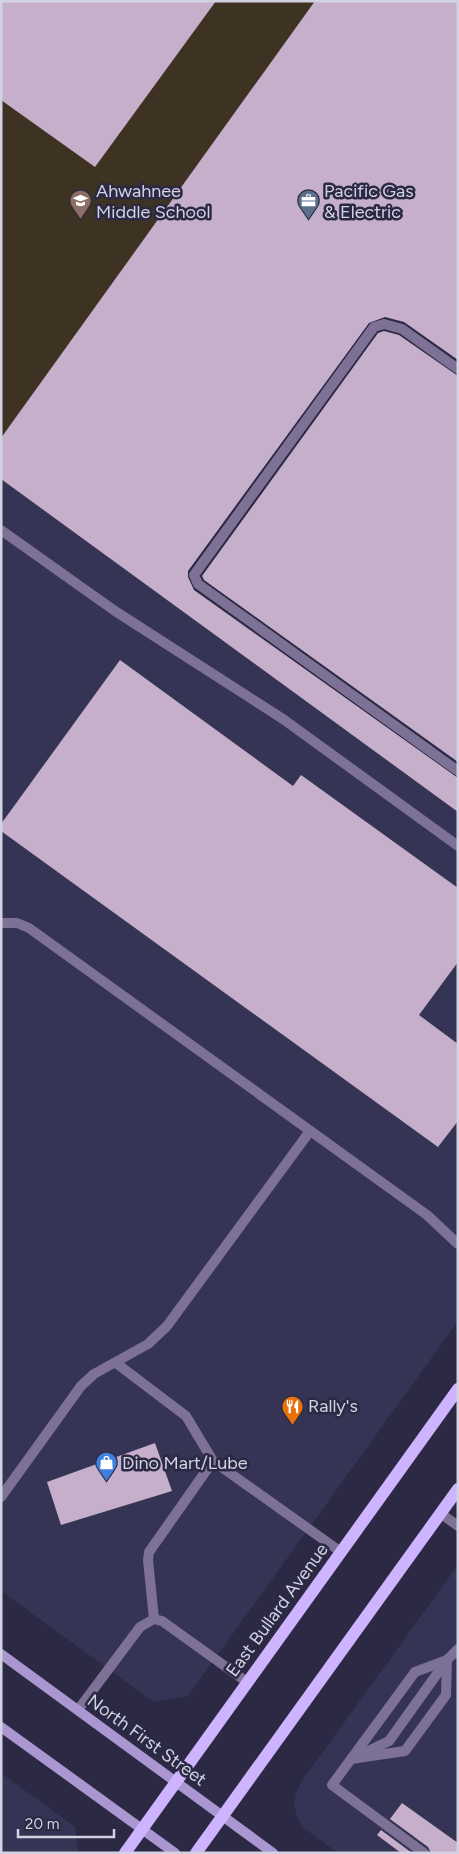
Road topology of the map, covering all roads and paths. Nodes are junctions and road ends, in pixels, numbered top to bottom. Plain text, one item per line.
1 (458, 369) edge
2 (1, 530) edge
3 (458, 771) edge
4 (458, 846) edge
5 (1, 923) edge
6 (310, 1131) junction
7 (458, 1244) edge
8 (116, 1363) junction
9 (458, 1389) edge
10 (213, 1461) junction
11 (458, 1489) edge
12 (1, 1497) edge
13 (440, 1513) junction
14 (458, 1526) edge
15 (341, 1552) junction
16 (154, 1619) junction
17 (458, 1649) edge
18 (1, 1654) edge
19 (447, 1660) junction
20 (247, 1682) junction
21 (78, 1710) junction
22 (1, 1726) edge
23 (351, 1759) junction
24 (175, 1781) junction
25 (223, 1816) junction
26 (142, 1829) junction
27 (125, 1853) edge
28 (175, 1853) edge
29 (196, 1853) edge
30 (273, 1853) edge
31 (424, 1853) edge

1 - 3 lane
2 - 4 lane
5 - 6 lane
6 - 7 lane
6 - 8 lane
8 - 10 lane
8 - 12 lane
9 - 15 main road, East Bullard Avenue
10 - 15 lane
10 - 16 lane
11 - 13 main road
13 - 14 lane
13 - 25 main road
15 - 20 main road, East Bullard Avenue
16 - 20 lane
16 - 21 lane
17 - 19 lane
18 - 21 main road, North First Street
19 - 23 lane
19 - 23 lane
19 - 23 lane
20 - 24 main road, East Bullard Avenue
21 - 24 main road, North First Street
22 - 26 main road
23 - 31 lane
24 - 25 main road, North First Street
24 - 26 main road, East Bullard Avenue
25 - 29 main road
25 - 30 main road, North First Street
26 - 27 main road, East Bullard Avenue
26 - 28 main road

